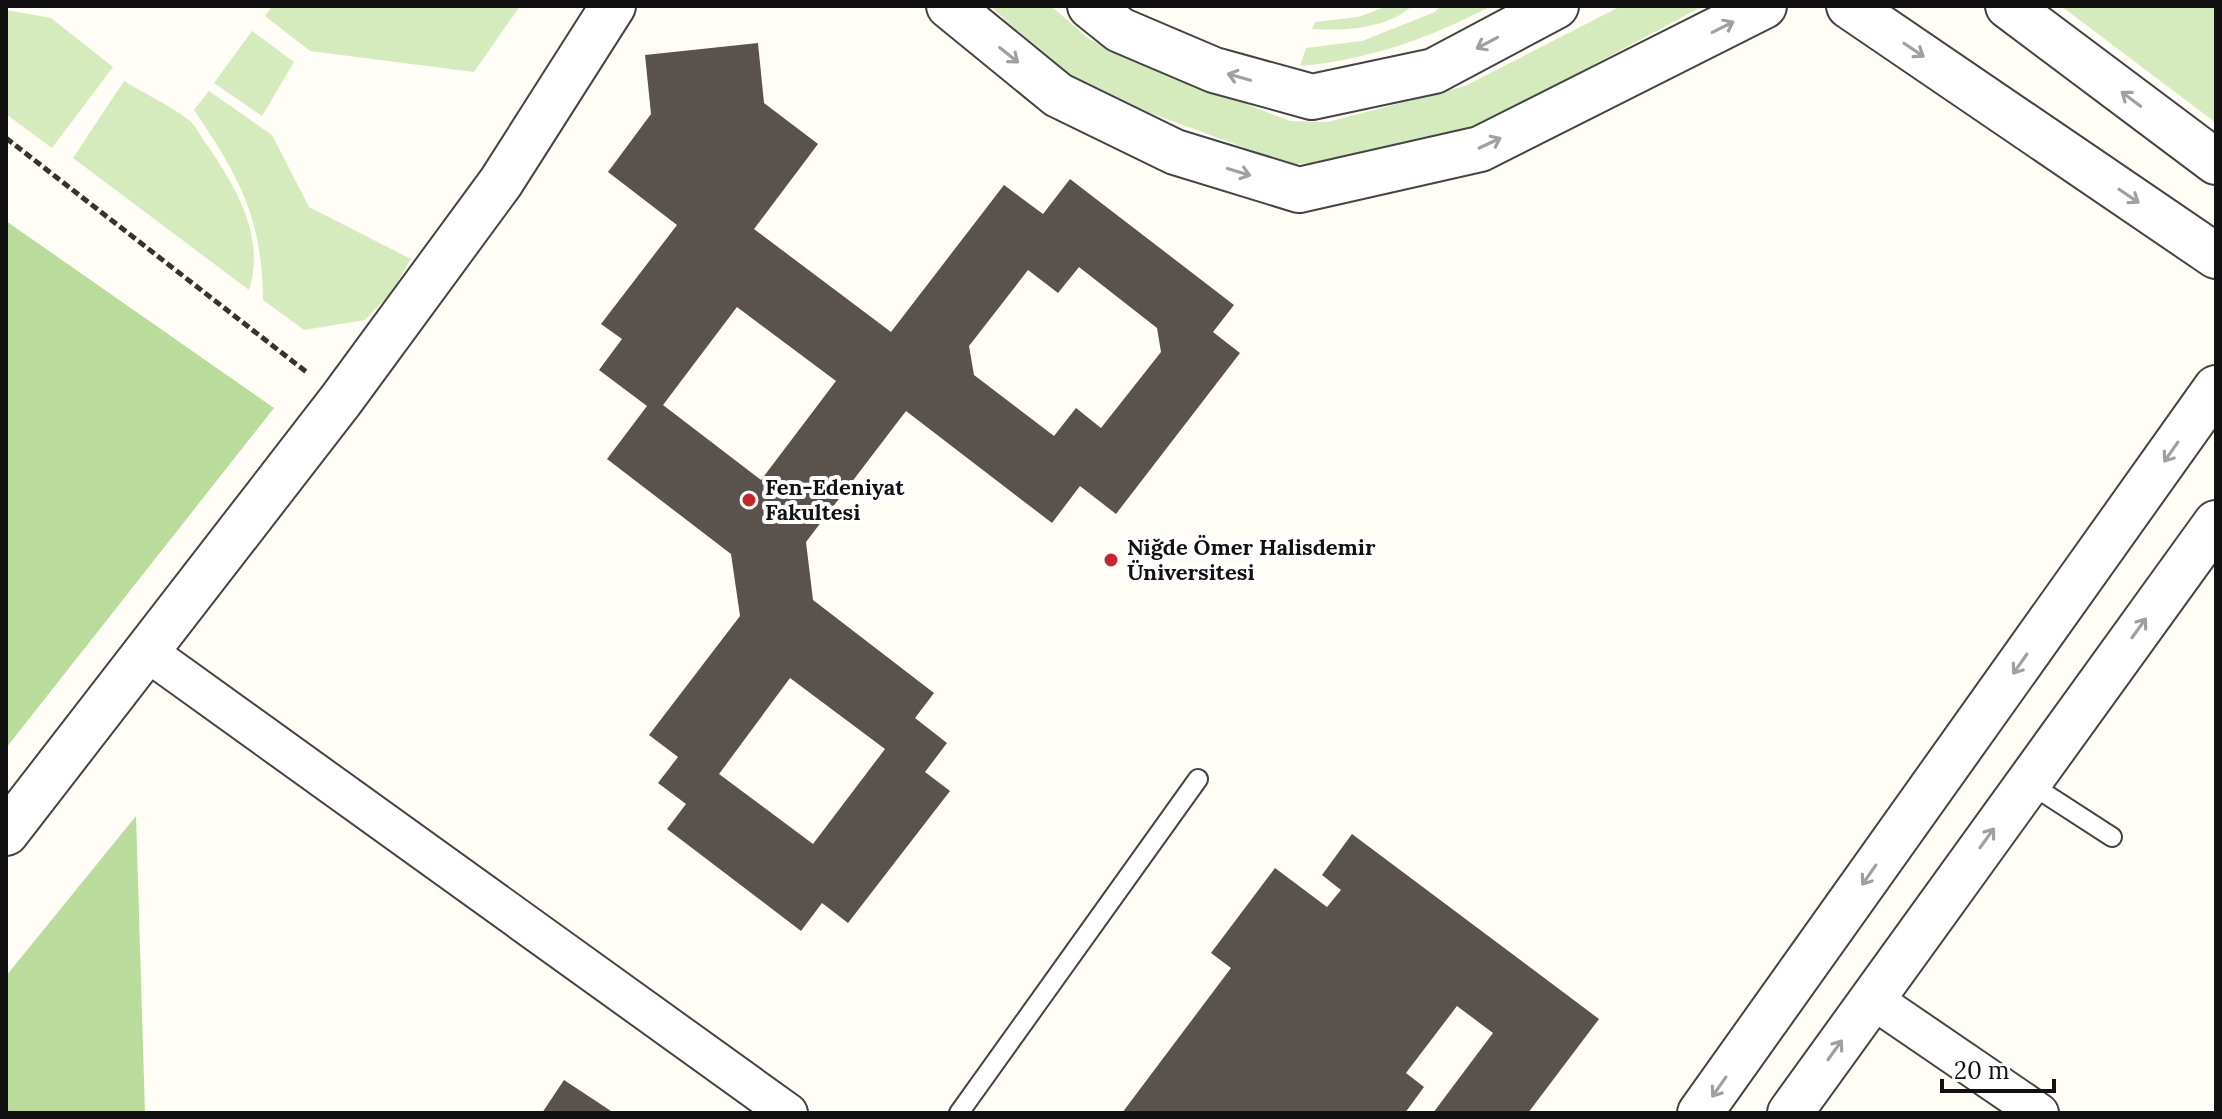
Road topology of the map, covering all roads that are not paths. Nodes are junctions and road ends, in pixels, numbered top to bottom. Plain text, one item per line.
1 (613, 6) edge
2 (949, 6) edge
3 (1090, 6) edge
4 (1556, 6) edge
5 (1764, 6) edge
6 (1849, 6) edge
7 (2008, 6) edge
8 (2216, 162) edge
9 (2216, 256) edge
10 (2216, 388) edge
11 (2216, 523) edge
12 (146, 651) junction
13 (1198, 779) dead end
14 (2027, 782) junction
15 (6, 833) edge
16 (2112, 837) dead end
17 (1872, 999) junction
18 (788, 1113) edge
19 (959, 1113) edge
20 (1700, 1113) edge
21 (1790, 1113) edge
22 (2039, 1113) edge

1 - 12 street
2 -> 5 street
4 -> 3 street
6 -> 9 street
8 -> 7 street
10 -> 20 street
14 -> 11 street
12 - 15 street
12 - 18 street
13 - 19 lane
14 - 16 lane
17 -> 14 street
21 -> 17 street
17 - 22 street

